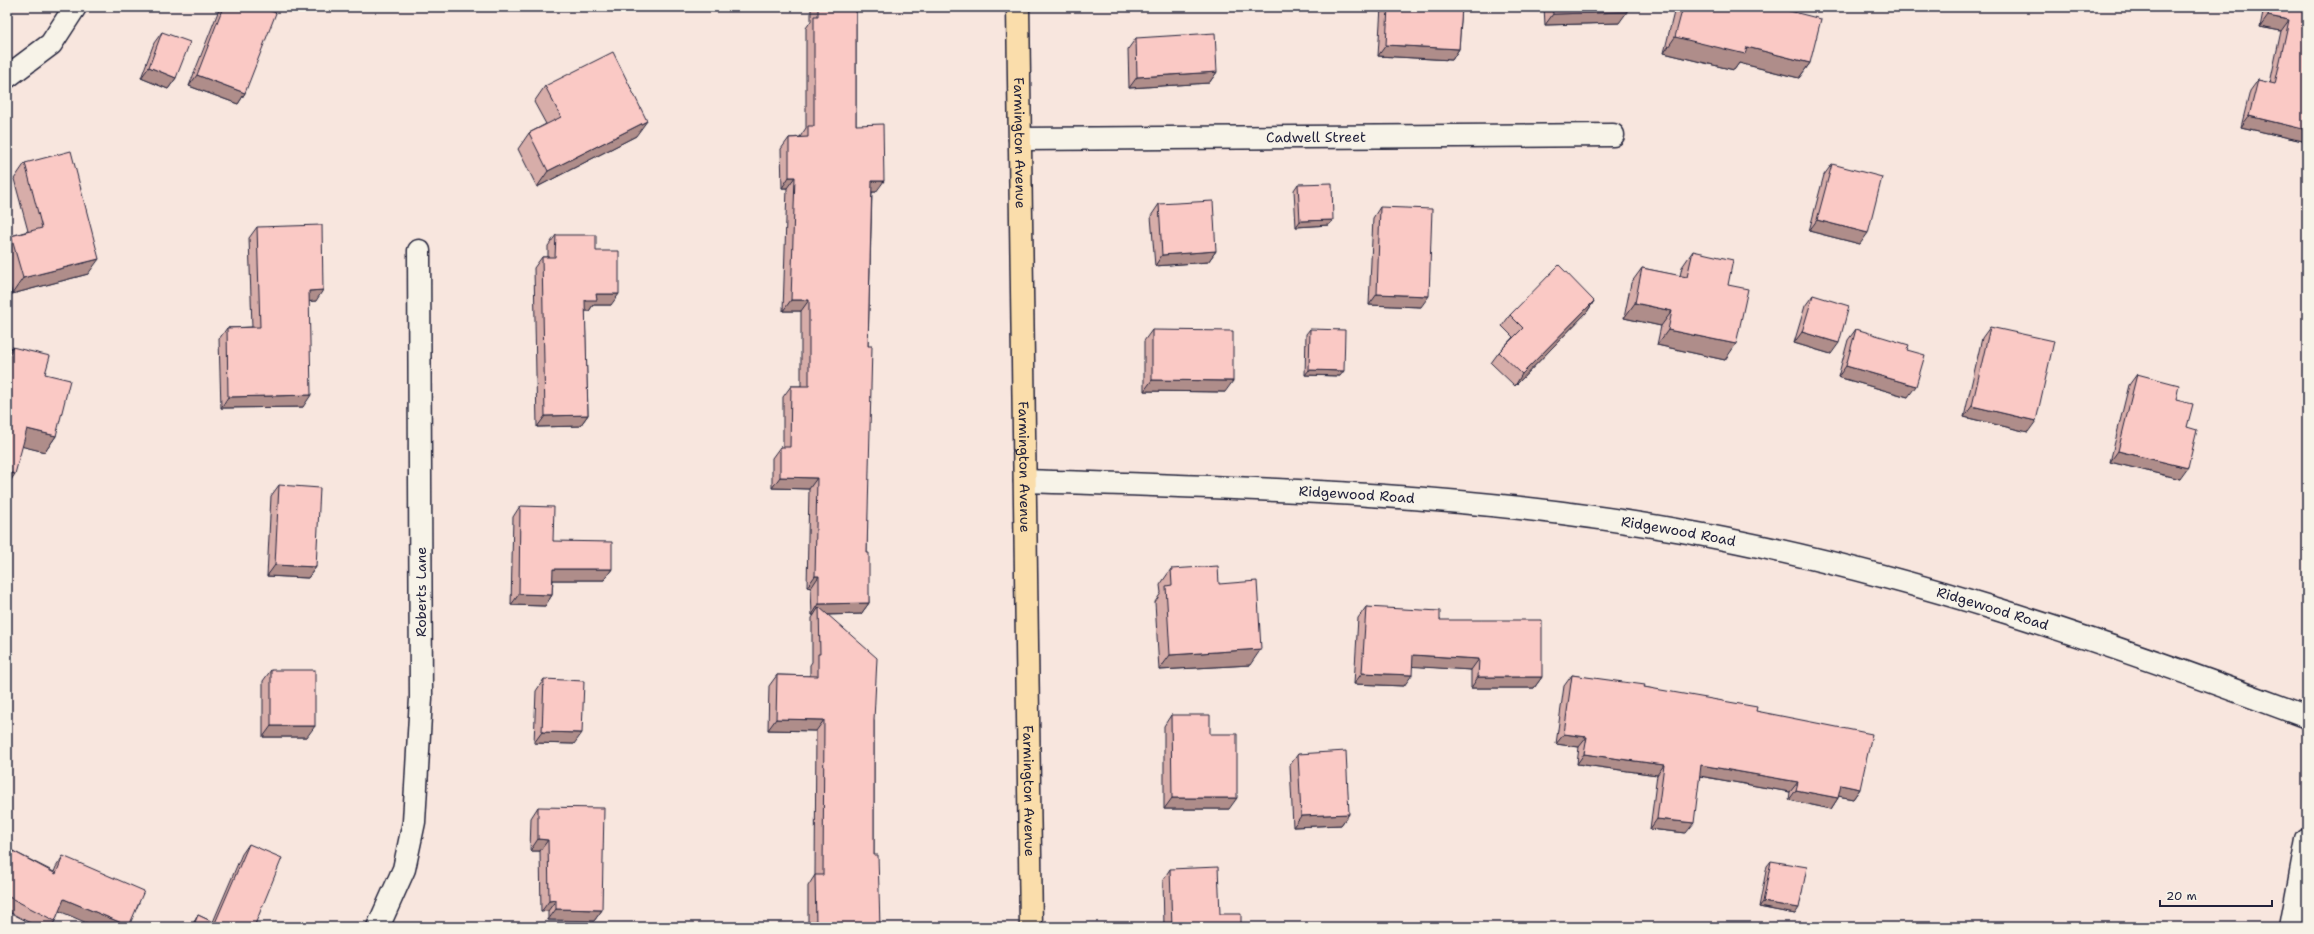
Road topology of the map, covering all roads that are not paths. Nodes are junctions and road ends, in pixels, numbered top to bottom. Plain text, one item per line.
1 (75, 7) edge
2 (1018, 7) edge
3 (7, 77) edge
4 (1613, 135) dead end
5 (1020, 139) junction
6 (419, 251) dead end
7 (1025, 481) junction
8 (2307, 717) edge
9 (2307, 840) edge
10 (378, 927) edge
11 (1031, 927) edge
12 (2291, 927) edge

1 - 3 main road
2 - 5 main road, Farmington Avenue
4 - 5 main road, Cadwell Street
5 - 7 main road, Farmington Avenue
6 - 10 main road, Roberts Lane
7 - 8 main road, Ridgewood Road
7 - 11 main road, Farmington Avenue
9 - 12 main road

